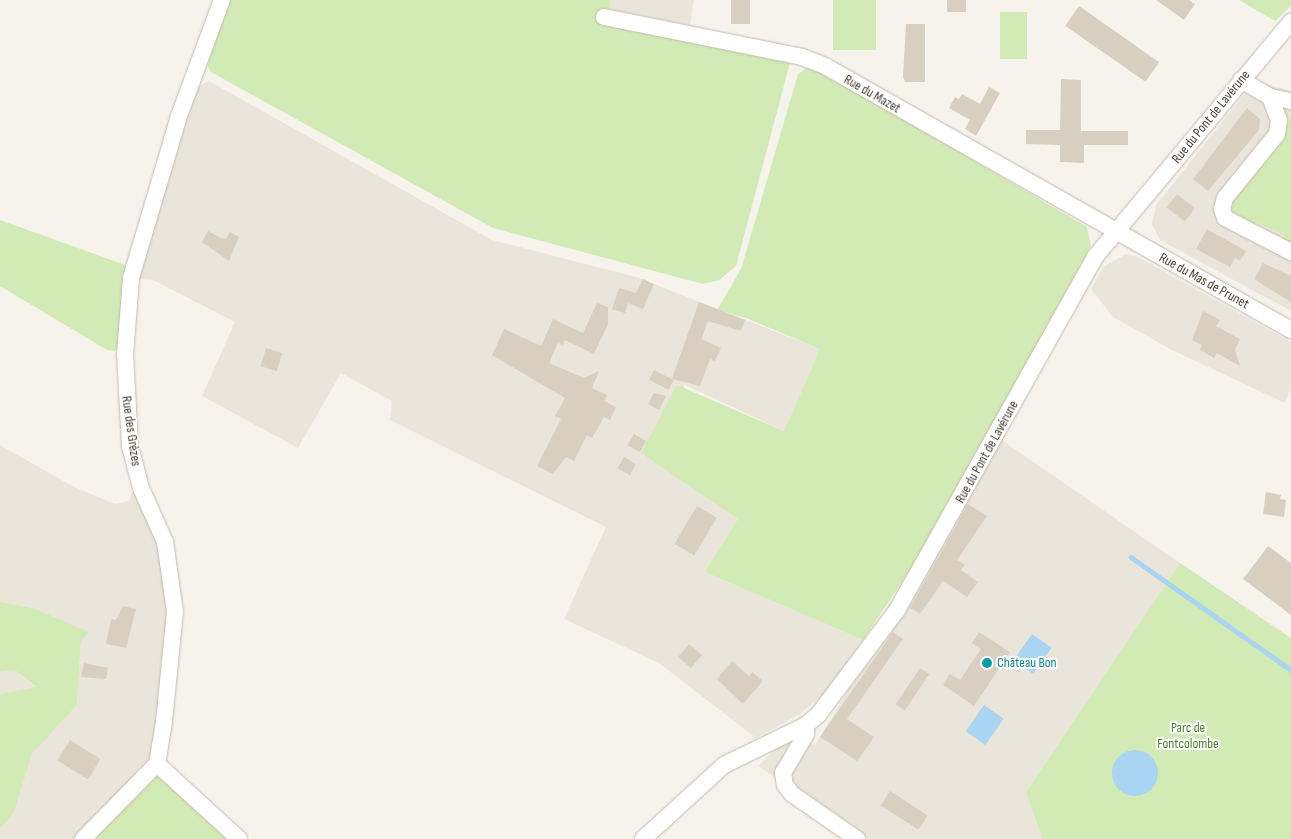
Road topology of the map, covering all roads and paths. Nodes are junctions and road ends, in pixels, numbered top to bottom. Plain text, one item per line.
1 (222, 0) edge
2 (604, 17) dead end
3 (1291, 22) edge
4 (1241, 80) junction
5 (1270, 97) junction
6 (1291, 101) edge
7 (1117, 232) junction
8 (1291, 252) edge
9 (1291, 330) edge
10 (806, 725) junction
11 (157, 764) junction
12 (83, 839) edge
13 (239, 839) edge
14 (643, 839) edge
15 (857, 839) edge

1 - 11 street, Rue des Grèzes
2 - 7 street, Rue du Mazet
3 - 4 street, Rue du Pont de Lavérune
4 - 5 street
4 - 7 street, Rue du Pont de Lavérune
5 - 6 street
5 - 8 street
7 - 9 street, Rue du Mas de Prunet
7 - 10 street, Rue du Pont de Lavérune
10 - 14 street, Rue du Pont de Lavérune
10 - 15 street
11 - 12 street
11 - 13 street

